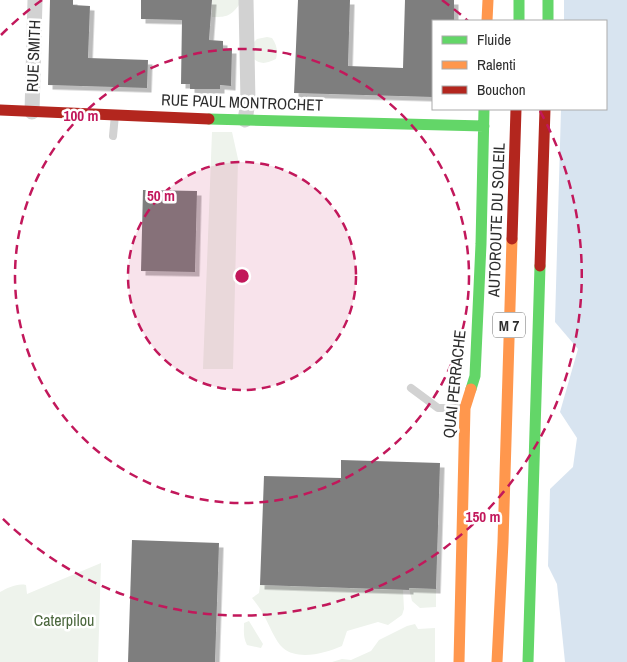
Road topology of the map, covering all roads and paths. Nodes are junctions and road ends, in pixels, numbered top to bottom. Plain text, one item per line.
1 (35, 0) edge
2 (246, 0) edge
3 (488, 0) edge
4 (519, 0) edge
5 (548, 0) edge
6 (487, 20) edge
7 (518, 20) edge
8 (548, 20) edge
9 (0, 110) edge
10 (484, 110) edge
11 (516, 110) edge
12 (545, 110) edge
13 (32, 112) junction
14 (115, 115) junction
15 (245, 120) junction
16 (484, 126) junction
17 (113, 136) dead end
18 (411, 388) dead end
19 (465, 408) junction
20 (459, 662) edge
21 (498, 662) edge
22 (528, 662) edge

1 - 13 street, RUE SMITH
2 - 15 street
3 - 6 main road
4 - 7 main road
5 - 8 main road
9 - 13 main road, RUE PAUL MONTROCHET
10 - 16 main road, QUAI PERRACHE
11 - 21 main road, AUTOROUTE DU SOLEIL / M 7
12 - 22 main road, M 7
13 - 14 main road, RUE PAUL MONTROCHET
14 - 15 main road, RUE PAUL MONTROCHET
14 - 17 lane
15 - 16 main road, RUE PAUL MONTROCHET
16 - 19 main road, QUAI PERRACHE
18 - 19 lane
19 - 20 main road, QUAI PERRACHE

